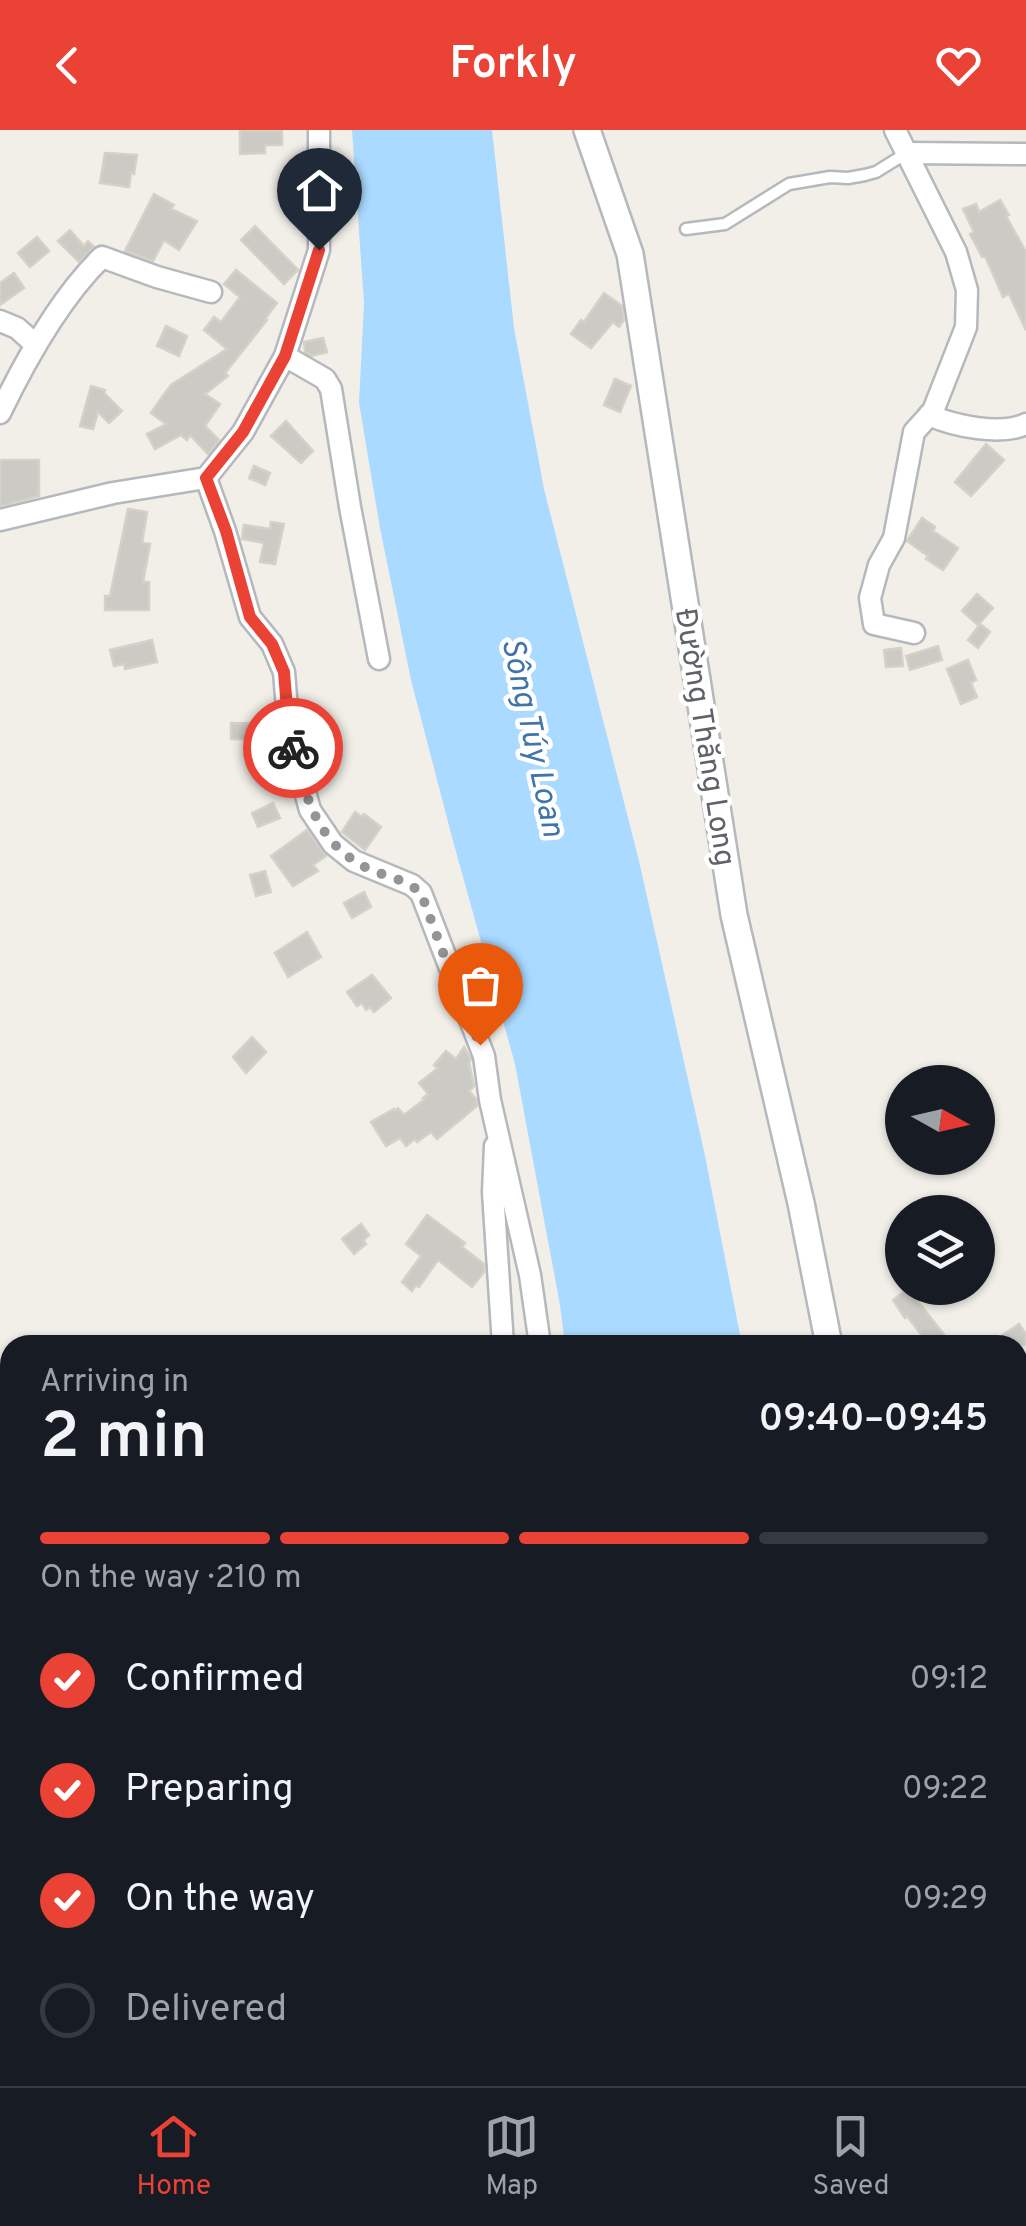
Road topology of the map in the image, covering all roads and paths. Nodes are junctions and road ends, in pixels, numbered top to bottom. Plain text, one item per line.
1 (319, 130) edge
2 (587, 130) edge
3 (895, 130) edge
4 (906, 153) junction
5 (1026, 154) edge
6 (686, 229) dead end
7 (211, 292) dead end
8 (0, 320) edge
9 (36, 345) junction
10 (285, 356) junction
11 (0, 412) edge
12 (930, 415) junction
13 (1026, 424) edge
14 (206, 478) junction
15 (0, 520) edge
16 (914, 633) dead end
17 (379, 659) dead end
18 (497, 1130) junction
19 (502, 1335) edge
20 (539, 1335) edge
21 (828, 1335) edge

1 - 10 street
2 - 21 street, Đường Thăng Long
3 - 4 street
4 - 5 street
4 - 6 lane
4 - 12 street
7 - 9 street
8 - 9 street
9 - 11 street
10 - 14 street
10 - 17 street
12 - 13 street
12 - 16 street
14 - 15 street
14 - 18 street
18 - 19 street
18 - 20 street

